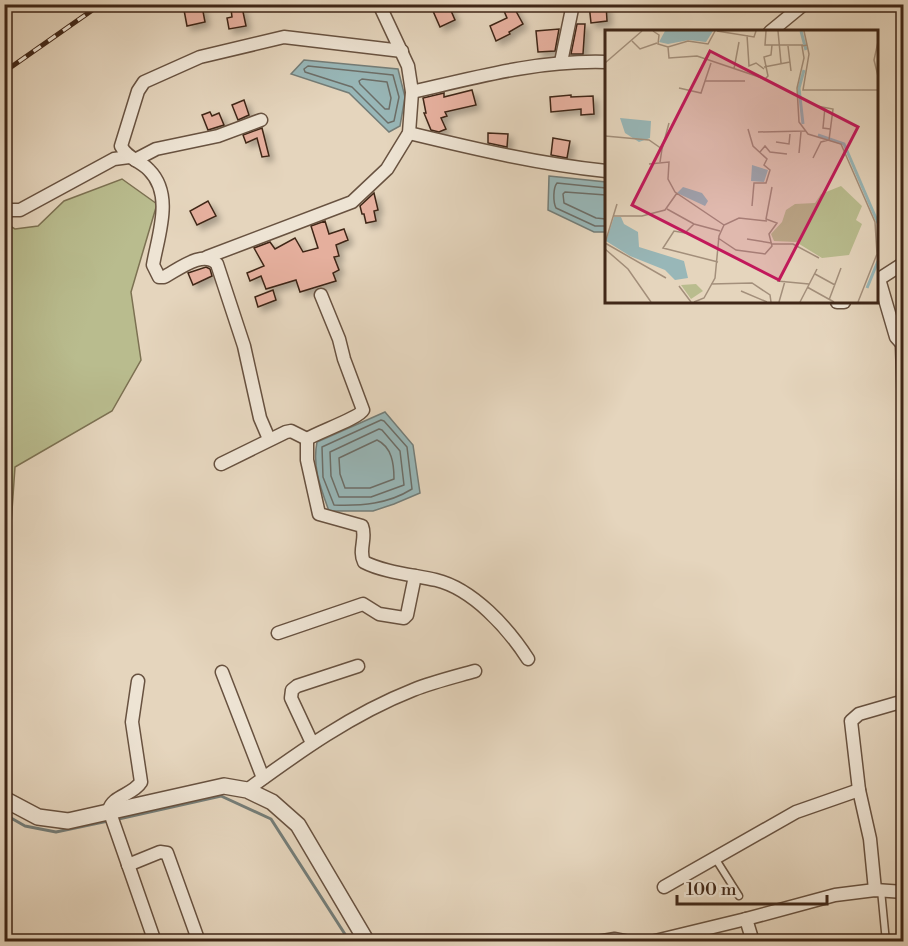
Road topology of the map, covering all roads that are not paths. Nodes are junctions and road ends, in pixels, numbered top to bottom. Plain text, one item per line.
1 (379, 4) edge
2 (573, 4) edge
3 (804, 4) edge
4 (772, 30) edge
5 (402, 51) junction
6 (561, 62) junction
7 (605, 62) edge
8 (412, 92) junction
9 (261, 120) dead end
10 (409, 133) junction
11 (132, 158) junction
12 (605, 171) edge
13 (4, 210) edge
14 (207, 257) junction
15 (903, 263) edge
16 (878, 280) edge
17 (321, 295) dead end
18 (903, 346) edge
19 (903, 403) edge
20 (269, 439) junction
21 (307, 439) junction
22 (221, 464) dead end
23 (415, 576) junction
24 (278, 633) dead end
25 (528, 659) dead end
26 (358, 666) dead end
27 (474, 671) dead end
28 (222, 672) dead end
29 (138, 681) dead end
30 (903, 701) edge
31 (312, 743) junction
32 (263, 778) junction
33 (246, 790) junction
34 (859, 790) junction
35 (4, 799) edge
36 (111, 817) junction
37 (715, 858) junction
38 (128, 865) junction
39 (663, 886) dead end
40 (878, 890) junction
41 (903, 892) edge
42 (739, 896) dead end
43 (746, 919) junction
44 (155, 942) edge
45 (199, 942) edge
46 (368, 942) edge
47 (597, 942) edge
48 (630, 942) edge
49 (651, 942) edge
50 (753, 942) edge
51 (886, 942) edge

1 - 5 street
2 - 6 street
3 - 4 street
5 - 8 street
5 - 11 street
6 - 7 street
6 - 8 street
8 - 10 street
9 - 11 street
10 - 12 street
10 - 14 street
11 - 13 street
11 - 14 street
14 - 20 street
15 - 16 street
16 - 18 street
17 - 21 street
18 - 19 street
20 - 21 street
20 - 22 street
21 - 23 street
23 - 24 street
23 - 25 street
26 - 31 street
27 - 31 street
28 - 32 street
29 - 36 street
30 - 34 street
31 - 32 street
32 - 33 street
33 - 36 street
33 - 46 street
34 - 37 street
34 - 40 street
35 - 36 street
36 - 38 street
37 - 39 street
37 - 42 lane
38 - 44 street
38 - 45 street
40 - 41 street
40 - 43 street
40 - 51 lane
43 - 49 street
43 - 50 street
47 - 48 street

